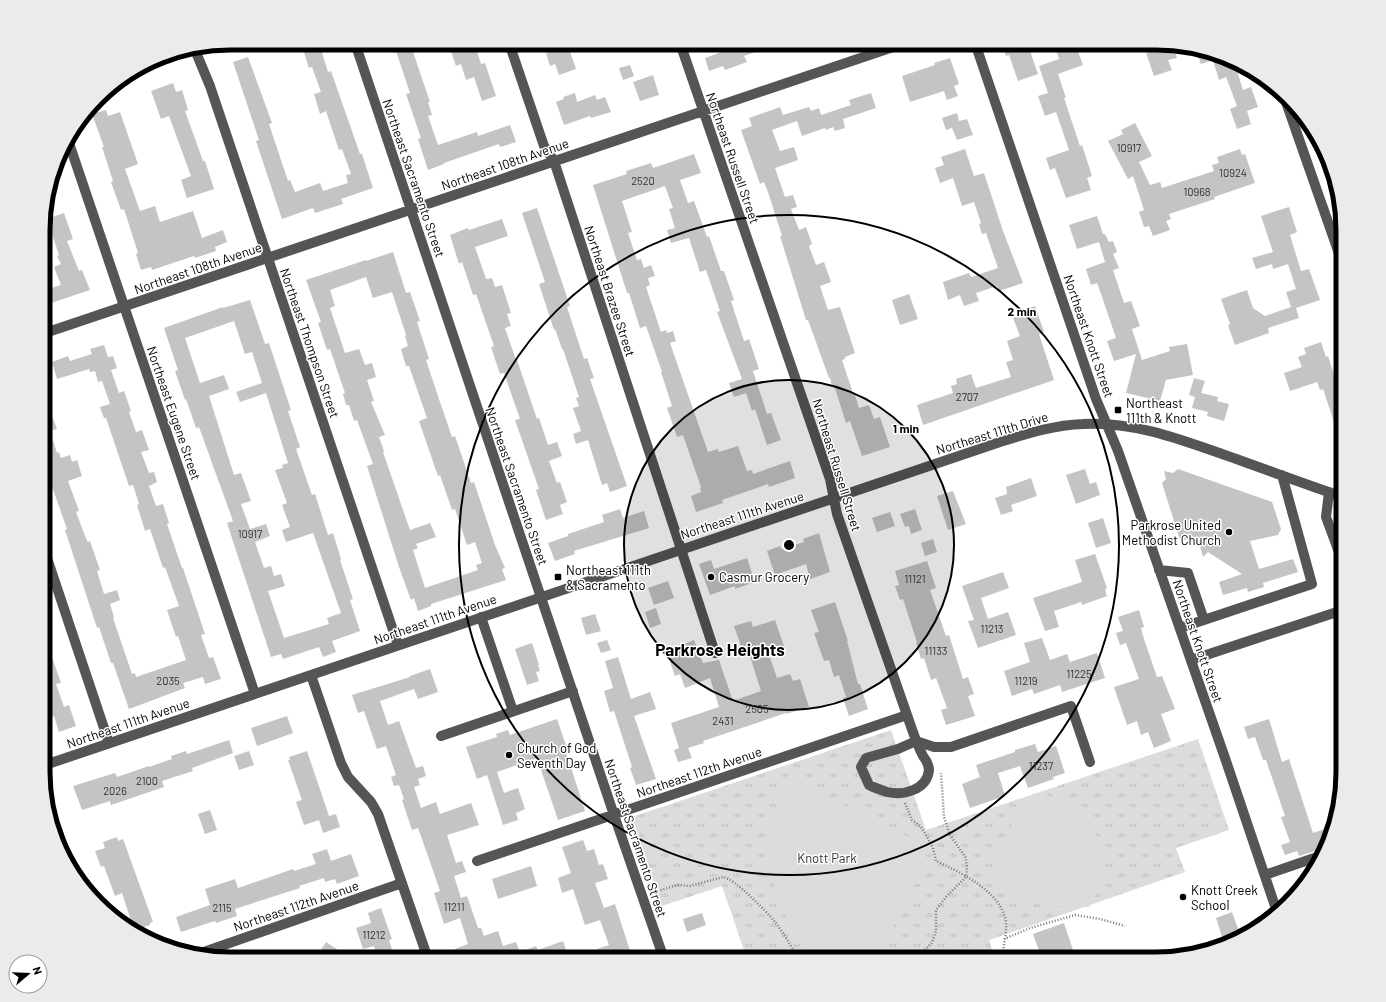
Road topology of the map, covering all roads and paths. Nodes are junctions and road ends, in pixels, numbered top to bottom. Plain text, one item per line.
1 (357, 50) edge
2 (511, 50) edge
3 (682, 50) edge
4 (884, 50) edge
5 (977, 50) edge
6 (196, 53) edge
7 (1288, 108) edge
8 (703, 111) junction
9 (71, 148) edge
10 (554, 161) junction
11 (411, 210) junction
12 (1336, 245) edge
13 (268, 258) junction
14 (125, 306) junction
15 (50, 331) edge
16 (1107, 424) junction
17 (1282, 475) junction
18 (1329, 492) junction
19 (1336, 494) edge
20 (834, 498) junction
21 (1336, 544) edge
22 (681, 549) junction
23 (50, 567) edge
24 (1159, 570) junction
25 (541, 597) junction
26 (1336, 612) edge
27 (481, 617) junction
28 (1204, 620) junction
29 (1180, 628) junction
30 (398, 645) junction
31 (715, 653) dead end
32 (1191, 660) junction
33 (311, 675) junction
34 (573, 691) junction
35 (255, 694) junction
36 (513, 711) junction
37 (907, 715) junction
38 (441, 736) dead end
39 (916, 741) junction
40 (109, 743) junction
41 (1090, 762) dead end
42 (50, 763) edge
43 (940, 770) dead end
44 (901, 793) junction
45 (614, 815) junction
46 (1314, 858) edge
47 (477, 861) dead end
48 (1265, 875) junction
49 (966, 877) junction
50 (402, 883) junction
51 (642, 896) junction
52 (1275, 907) edge
53 (1124, 926) dead end
54 (1004, 939) junction
55 (209, 950) edge
56 (426, 952) edge
57 (662, 952) edge
58 (794, 952) edge
59 (922, 952) edge
60 (1003, 952) edge

1 - 11 street, Northeast Sacramento Street
2 - 10 street, Northeast Brazee Street
3 - 8 street, Northeast Russell Street
4 - 8 street, Northeast 108th Avenue
5 - 16 street, Northeast Knott Street
6 - 13 street, Northeast Thompson Street
7 - 12 street
8 - 10 street, Northeast 108th Avenue
8 - 20 street, Northeast Russell Street
9 - 14 street, Northeast Eugene Street
10 - 11 street, Northeast 108th Avenue
10 - 22 street, Northeast Brazee Street
11 - 13 street, Northeast 108th Avenue
11 - 25 street, Northeast Sacramento Street
13 - 14 street, Northeast 108th Avenue
13 - 30 street, Northeast Thompson Street
14 - 15 street, Northeast 108th Avenue
14 - 35 street, Northeast Eugene Street
16 - 17 street, Northeast 111th Drive
16 - 20 street, Northeast 111th Drive
16 - 24 street, Northeast Knott Street
17 - 18 street, Northeast 111th Drive
17 - 28 street
18 - 19 street, Northeast 111th Drive
18 - 21 street
20 - 22 street, Northeast 111th Avenue
20 - 37 street, Northeast Russell Street
22 - 25 street, Northeast 111th Avenue
22 - 31 street, Northeast Brazee Street
23 - 40 street
24 - 28 street
24 - 29 street, Northeast Knott Street
25 - 27 street, Northeast 111th Avenue
25 - 34 street, Northeast Sacramento Street
26 - 32 street
27 - 30 street, Northeast 111th Avenue
27 - 36 street
28 - 29 street
29 - 32 street, Northeast Knott Street
30 - 33 street, Northeast 111th Avenue
32 - 48 street, Northeast Knott Street
33 - 35 street, Northeast 111th Avenue
33 - 50 street
34 - 36 street
34 - 45 street, Northeast Sacramento Street
35 - 40 street, Northeast 111th Avenue
36 - 38 street
37 - 39 street, Northeast Russell Street
37 - 45 street, Northeast 112th Avenue
39 - 41 street
39 - 44 street, Northeast Russell Street
39 - 44 street
40 - 42 street, Northeast 111th Avenue
43 - 49 path
44 - 49 path
45 - 47 street, Northeast 112th Avenue
45 - 51 street, Northeast Sacramento Street
46 - 48 street
48 - 52 street, Northeast Knott Street
49 - 54 path
49 - 59 path
50 - 55 street, Northeast 112th Avenue
50 - 56 street
51 - 57 street, Northeast Sacramento Street
51 - 58 path
53 - 54 path
54 - 60 path

